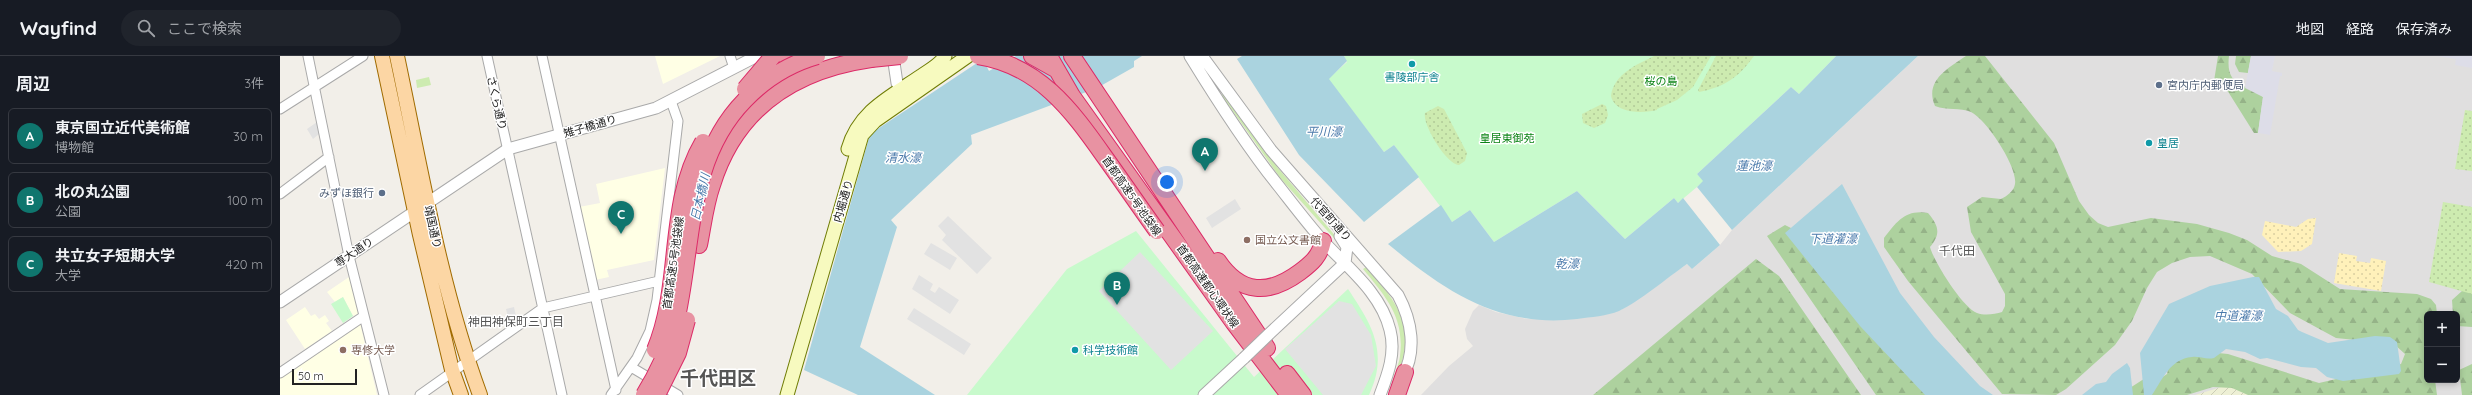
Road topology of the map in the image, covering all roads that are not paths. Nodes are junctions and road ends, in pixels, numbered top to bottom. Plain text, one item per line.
1 (308, 56) edge
2 (363, 56) edge
3 (382, 56) edge
4 (397, 56) edge
5 (487, 56) edge
6 (542, 56) edge
7 (730, 56) edge
8 (757, 56) edge
9 (817, 56) edge
10 (893, 56) edge
11 (900, 56) edge
12 (944, 56) edge
13 (968, 56) edge
14 (978, 56) edge
15 (1032, 56) edge
16 (1049, 56) edge
17 (1072, 56) edge
18 (1190, 56) edge
19 (1202, 56) edge
20 (780, 57) edge
21 (734, 68) junction
22 (314, 86) junction
23 (902, 89) junction
24 (671, 102) junction
25 (280, 109) edge
26 (560, 135) junction
27 (1267, 145) junction
28 (508, 149) junction
29 (329, 157) junction
30 (1262, 163) junction
31 (280, 194) edge
32 (427, 202) junction
33 (1317, 204) junction
34 (415, 210) junction
35 (1171, 220) junction
36 (1323, 240) junction
37 (699, 245) junction
38 (349, 256) junction
39 (1344, 263) junction
40 (659, 281) junction
41 (596, 295) junction
42 (281, 300) edge
43 (543, 308) junction
44 (364, 316) junction
45 (1246, 319) joint
46 (467, 360) junction
47 (634, 368) junction
48 (452, 370) junction
49 (280, 372) edge
50 (1405, 372) junction
51 (614, 392) edge
52 (670, 393) edge
53 (384, 395) edge
54 (420, 395) edge
55 (461, 395) edge
56 (480, 395) edge
57 (562, 395) edge
58 (631, 395) edge
59 (644, 395) edge
60 (778, 395) edge
61 (787, 395) edge
62 (1204, 395) edge
63 (1289, 395) edge
64 (1303, 395) edge
65 (1380, 395) edge
66 (1392, 395) edge
67 (1397, 395) edge

1 - 22 street
2 - 22 street
3 - 34 main road, 靖国通り
4 - 32 main road, 靖国通り
5 - 28 street, さくら通り
6 - 26 street
7 - 21 street
8 - 21 street, 雉子橋通り
9 - 59 highway, 首都高速5号池袋線, bridge
10 - 23 street
11 - 37 highway, 首都高速5号池袋線, bridge
12 - 23 main road, 内堀通り
13 - 61 main road, 内堀通り
14 - 35 highway, 首都高速5号池袋線, bridge
15 - 35 highway, 首都高速5号池袋線
16 - 35 highway
17 - 35 highway
18 - 30 street, 代官町通り
19 - 27 street, 代官町通り
20 - 37 highway, 首都高速5号池袋線, bridge
20 - 58 highway, 首都高速5号池袋線, bridge
21 - 24 street, 雉子橋通り
22 - 25 street
22 - 29 street
23 - 60 main road, 内堀通り
24 - 26 street, 雉子橋通り
24 - 40 street
26 - 28 street, 雉子橋通り
26 - 41 street
27 - 30 street
27 - 33 street, 代官町通り
28 - 32 street, 雉子橋通り
28 - 43 street, さくら通り
29 - 31 street
29 - 38 street
30 - 36 street, 代官町通り
32 - 34 street, 専大通り
32 - 46 main road, 靖国通り
33 - 39 street
33 - 50 street, 代官町通り
34 - 38 street, 専大通り
34 - 48 main road, 靖国通り
35 - 36 highway
35 - 45 highway, 首都高速5号池袋線
35 - 63 highway, 首都高速5号池袋線
36 - 39 street, 代官町通り
37 - 52 highway, 首都高速5号池袋線, bridge
38 - 42 street, 専大通り
38 - 44 street
39 - 62 street, bridge
39 - 65 street, 代官町通り
40 - 41 street
40 - 47 street
41 - 43 street
41 - 51 street
43 - 46 street
43 - 57 street, さくら通り
44 - 49 street
44 - 53 street
45 - 64 highway, 首都高速都心環状線
46 - 48 street
46 - 56 main road, 靖国通り
47 - 51 street
47 - 52 street, bridge
48 - 54 street
48 - 55 main road, 靖国通り
50 - 66 street, 代官町通り
50 - 67 highway

